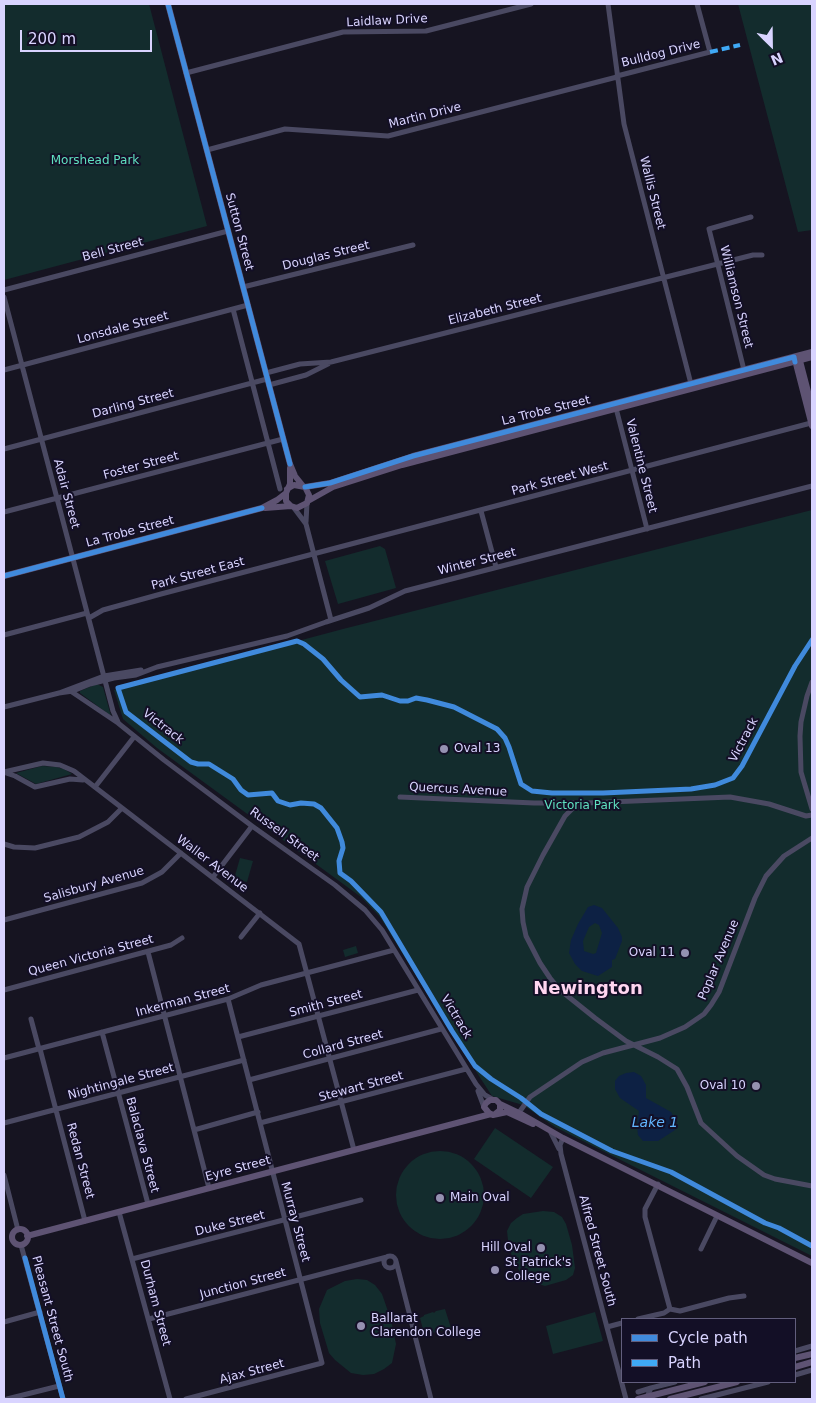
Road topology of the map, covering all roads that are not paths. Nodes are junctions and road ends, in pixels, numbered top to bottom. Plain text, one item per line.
1 (168, 4) edge
2 (531, 4) edge
3 (608, 4) edge
4 (698, 4) edge
5 (186, 73) junction
6 (617, 76) junction
7 (207, 150) junction
8 (751, 217) dead end
9 (228, 231) junction
10 (413, 245) dead end
11 (762, 255) dead end
12 (718, 264) junction
13 (664, 277) junction
14 (243, 287) junction
15 (4, 290) edge
16 (4, 297) edge
17 (248, 305) junction
18 (233, 309) junction
19 (812, 352) edge
20 (812, 357) edge
21 (797, 359) junction
22 (331, 362) junction
23 (22, 365) junction
24 (4, 370) edge
25 (745, 372) junction
26 (267, 379) junction
27 (253, 383) junction
28 (692, 387) junction
29 (615, 406) junction
30 (812, 407) edge
31 (812, 424) edge
32 (41, 439) junction
33 (283, 439) junction
34 (269, 443) junction
35 (4, 449) edge
36 (290, 464) junction
37 (632, 471) junction
38 (304, 486) junction
39 (812, 486) edge
40 (285, 490) junction
41 (56, 498) junction
42 (307, 502) junction
43 (292, 507) junction
44 (262, 508) junction
45 (481, 510) junction
46 (4, 512) edge
47 (306, 524) junction
48 (647, 529) junction
49 (314, 554) junction
50 (72, 558) junction
51 (496, 567) junction
52 (4, 576) edge
53 (88, 615) junction
54 (331, 620) junction
55 (4, 635) edge
56 (105, 678) junction
57 (812, 682) edge
58 (59, 692) junction
59 (72, 692) junction
60 (4, 707) edge
61 (119, 725) junction
62 (134, 737) junction
63 (4, 772) edge
64 (88, 782) junction
65 (95, 788) junction
66 (400, 797) dead end
67 (586, 803) junction
68 (122, 808) junction
69 (812, 809) edge
70 (812, 815) edge
71 (252, 826) junction
72 (812, 833) edge
73 (809, 839) edge
74 (4, 844) edge
75 (181, 853) junction
76 (213, 877) junction
77 (260, 913) junction
78 (4, 920) edge
79 (241, 937) dead end
80 (182, 938) dead end
81 (394, 950) junction
82 (148, 952) junction
83 (308, 973) junction
84 (4, 990) edge
85 (418, 990) junction
86 (228, 999) junction
87 (164, 1016) junction
88 (319, 1016) junction
89 (31, 1019) dead end
90 (441, 1029) junction
91 (102, 1032) junction
92 (238, 1037) junction
93 (634, 1045) junction
94 (40, 1049) junction
95 (4, 1058) edge
96 (330, 1059) junction
97 (244, 1060) junction
98 (466, 1069) junction
99 (180, 1077) junction
100 (249, 1080) junction
101 (476, 1084) junction
102 (118, 1093) junction
103 (492, 1099) junction
104 (342, 1102) junction
105 (500, 1104) junction
106 (484, 1107) junction
107 (56, 1110) junction
108 (258, 1112) junction
109 (493, 1114) junction
110 (518, 1114) junction
111 (4, 1123) edge
112 (260, 1123) junction
113 (454, 1124) junction
114 (194, 1130) junction
115 (557, 1135) junction
116 (354, 1150) junction
117 (560, 1152) junction
118 (272, 1172) junction
119 (4, 1175) edge
120 (658, 1184) junction
121 (812, 1186) edge
122 (209, 1188) junction
123 (361, 1200) dead end
124 (148, 1204) junction
125 (119, 1212) junction
126 (717, 1216) junction
127 (284, 1220) junction
128 (86, 1221) junction
129 (18, 1230) junction
130 (27, 1236) junction
131 (13, 1239) junction
132 (4, 1241) edge
133 (21, 1245) junction
134 (701, 1249) dead end
135 (387, 1257) junction
136 (132, 1259) junction
137 (396, 1261) junction
138 (372, 1262) junction
139 (812, 1263) edge
140 (387, 1266) junction
141 (400, 1279) junction
142 (300, 1280) junction
143 (744, 1296) dead end
144 (670, 1309) junction
145 (40, 1312) junction
146 (642, 1318) edge
147 (149, 1319) junction
148 (4, 1322) edge
149 (621, 1323) edge
150 (607, 1327) junction
151 (812, 1346) edge
152 (796, 1351) edge
153 (812, 1354) edge
154 (796, 1358) edge
155 (812, 1362) edge
156 (322, 1363) joint
157 (796, 1367) edge
158 (812, 1370) edge
159 (796, 1375) edge
160 (621, 1380) edge
161 (622, 1383) edge
162 (671, 1383) edge
163 (701, 1383) edge
164 (733, 1383) edge
165 (764, 1383) edge
166 (59, 1386) junction
167 (651, 1388) junction
168 (638, 1392) dead end
169 (647, 1397) junction
170 (679, 1398) edge
171 (7, 1399) edge
172 (63, 1399) edge
173 (170, 1399) edge
174 (186, 1399) edge
175 (431, 1399) edge
176 (626, 1399) edge
177 (638, 1399) edge
178 (670, 1399) edge
179 (701, 1399) edge

1 - 5 main road, Sutton Street
2 - 5 street, Laidlaw Drive
3 - 6 street, Wallis Street
4 - 6 street, Bulldog Drive
5 - 7 main road, Sutton Street
6 - 7 street, Martin Drive
6 - 13 street, Wallis Street
7 - 9 main road, Sutton Street
8 - 12 street, Williamson Street
9 - 14 main road, Sutton Street
9 - 15 street, Bell Street
10 - 14 street, Douglas Street
11 - 12 street, Elizabeth Street
12 - 13 street, Elizabeth Street
12 - 25 street, Williamson Street
13 - 22 street, Elizabeth Street
13 - 28 street, Wallis Street
14 - 17 main road, Sutton Street
16 - 23 street, Adair Street
17 - 18 street, Lonsdale Street
17 - 26 main road, Sutton Street
18 - 23 street, Lonsdale Street
18 - 27 street
19 - 21 main road, La Trobe Street
20 - 21 main road, La Trobe Street
21 - 25 main road, La Trobe Street
21 - 30 main road
21 - 31 main road
22 - 26 street, Elizabeth Street
22 - 26 street, Elizabeth Street
23 - 24 street, Lonsdale Street
23 - 32 street, Adair Street
25 - 28 main road, La Trobe Street
26 - 27 street, Darling Street
26 - 33 main road, Sutton Street
27 - 32 street, Darling Street
27 - 34 street
28 - 29 main road, La Trobe Street
29 - 37 street, Valentine Street
29 - 38 main road, La Trobe Street
29 - 42 main road, La Trobe Street
31 - 37 street, Park Street West
32 - 35 street, Darling Street
32 - 41 street, Adair Street
33 - 34 street, Foster Street
33 - 36 main road, Sutton Street
34 - 40 street
34 - 41 street, Foster Street
36 - 38 main road, Sutton Street
36 - 40 main road, Sutton Street
37 - 45 street, Park Street West
37 - 48 street, Valentine Street
38 - 40 main road
38 - 42 main road
39 - 48 street, Winter Street
40 - 43 main road
40 - 44 main road, La Trobe Street
41 - 46 street, Foster Street
41 - 50 street, Adair Street
42 - 43 main road
42 - 47 street
43 - 44 main road, La Trobe Street
43 - 47 street
44 - 50 main road, La Trobe Street
45 - 49 street, Park Street West
45 - 51 street
47 - 49 street
48 - 51 street, Winter Street
49 - 53 street, Park Street East
49 - 54 street
50 - 52 main road, La Trobe Street
50 - 53 street, Adair Street
51 - 54 street, Winter Street
53 - 55 street, Park Street East
53 - 56 street, Adair Street
54 - 56 street, Winter Street
56 - 58 street, Winter Street
56 - 59 street, Winter Street
56 - 61 street, Adair Street
57 - 69 street
58 - 59 street, Winter Street
58 - 60 street, Winter Street
59 - 61 street, Russell Street
61 - 62 street, Russell Street
62 - 65 street
62 - 71 street, Russell Street
63 - 64 street, Waller Avenue
63 - 64 street, Waller Avenue
64 - 65 street, Waller Avenue
65 - 68 street, Waller Avenue
66 - 67 street, Quercus Avenue
67 - 70 street, Quercus Avenue
67 - 93 street
68 - 74 street
68 - 75 street, Waller Avenue
71 - 76 street
71 - 81 street, Russell Street
72 - 73 street, Poplar Avenue
73 - 93 street, Poplar Avenue
75 - 76 street, Waller Avenue
75 - 78 street, Salisbury Avenue
76 - 77 street, Waller Avenue
77 - 79 street
77 - 83 street, Waller Avenue
80 - 82 street, Queen Victoria Street
81 - 83 street, Inkerman Street
81 - 85 street, Russell Street
82 - 84 street, Queen Victoria Street
82 - 87 street
83 - 86 street, Inkerman Street
83 - 88 street, Waller Avenue
85 - 88 street, Smith Street
85 - 90 street, Russell Street
86 - 87 street, Inkerman Street
86 - 92 street, Murray Street
87 - 91 street, Inkerman Street
87 - 99 street
88 - 92 street, Smith Street
88 - 96 street, Waller Avenue
89 - 94 street, Redan Street
90 - 96 street, Collard Street
90 - 98 street, Russell Street
91 - 94 street, Inkerman Street
91 - 102 street, Balaclava Street
92 - 97 street, Murray Street
93 - 110 street, Poplar Avenue
93 - 121 street
94 - 95 street, Inkerman Street
94 - 107 street, Redan Street
96 - 100 street, Collard Street
96 - 104 street, Waller Avenue
97 - 99 street, Nightingale Street
97 - 100 street, Murray Street
98 - 101 street, Russell Street
98 - 104 street, Stewart Street
99 - 102 street, Nightingale Street
99 - 114 street
100 - 108 street, Murray Street
101 - 103 street, Russell Street
101 - 106 street, Russell Street
102 - 107 street, Nightingale Street
102 - 124 street, Balaclava Street
103 - 105 main road
103 - 106 main road
104 - 112 street, Stewart Street
104 - 116 street, Waller Avenue
105 - 109 main road
105 - 110 main road
106 - 109 main road
106 - 113 main road, Eyre Street
107 - 111 street, Nightingale Street
107 - 128 street, Redan Street
108 - 112 street, Murray Street
108 - 114 street
109 - 110 main road
109 - 113 main road, Eyre Street
110 - 115 main road
112 - 118 street, Murray Street
113 - 116 main road, Eyre Street
114 - 122 street
115 - 117 street
115 - 117 street, Alfred Street South
115 - 120 main road
116 - 118 main road, Eyre Street
117 - 150 street, Alfred Street South
118 - 122 main road, Eyre Street
118 - 127 street, Murray Street
119 - 129 street
120 - 126 main road
120 - 144 street
122 - 124 main road, Eyre Street
123 - 127 street, Duke Street
124 - 125 main road, Eyre Street
125 - 128 main road, Eyre Street
125 - 136 street, Durham Street
126 - 134 street
126 - 139 main road
127 - 136 street, Duke Street
127 - 142 street, Murray Street
128 - 130 main road, Eyre Street
129 - 130 main road
129 - 131 main road
130 - 133 main road
131 - 132 main road
131 - 133 main road
133 - 145 street, Pleasant Street South
135 - 137 street
135 - 138 street, Junction Street
135 - 140 street
136 - 147 street, Durham Street
137 - 140 street
137 - 141 street
138 - 140 street, Junction Street
138 - 142 street, Junction Street
140 - 141 street
141 - 175 street
142 - 147 street, Junction Street
142 - 156 street, Murray Street
143 - 144 street
144 - 146 street
145 - 148 street
145 - 166 street, Pleasant Street South
147 - 173 street, Durham Street
149 - 150 street
150 - 160 street, Alfred Street South
151 - 152 street
153 - 154 main road
155 - 157 main road
156 - 174 street, Ajax Street
158 - 159 street
161 - 176 street, Alfred Street South
162 - 167 street
163 - 169 main road
164 - 170 main road
165 - 179 street
166 - 171 street
166 - 172 street, Pleasant Street South
167 - 168 street
167 - 169 street
169 - 177 main road
170 - 178 main road

